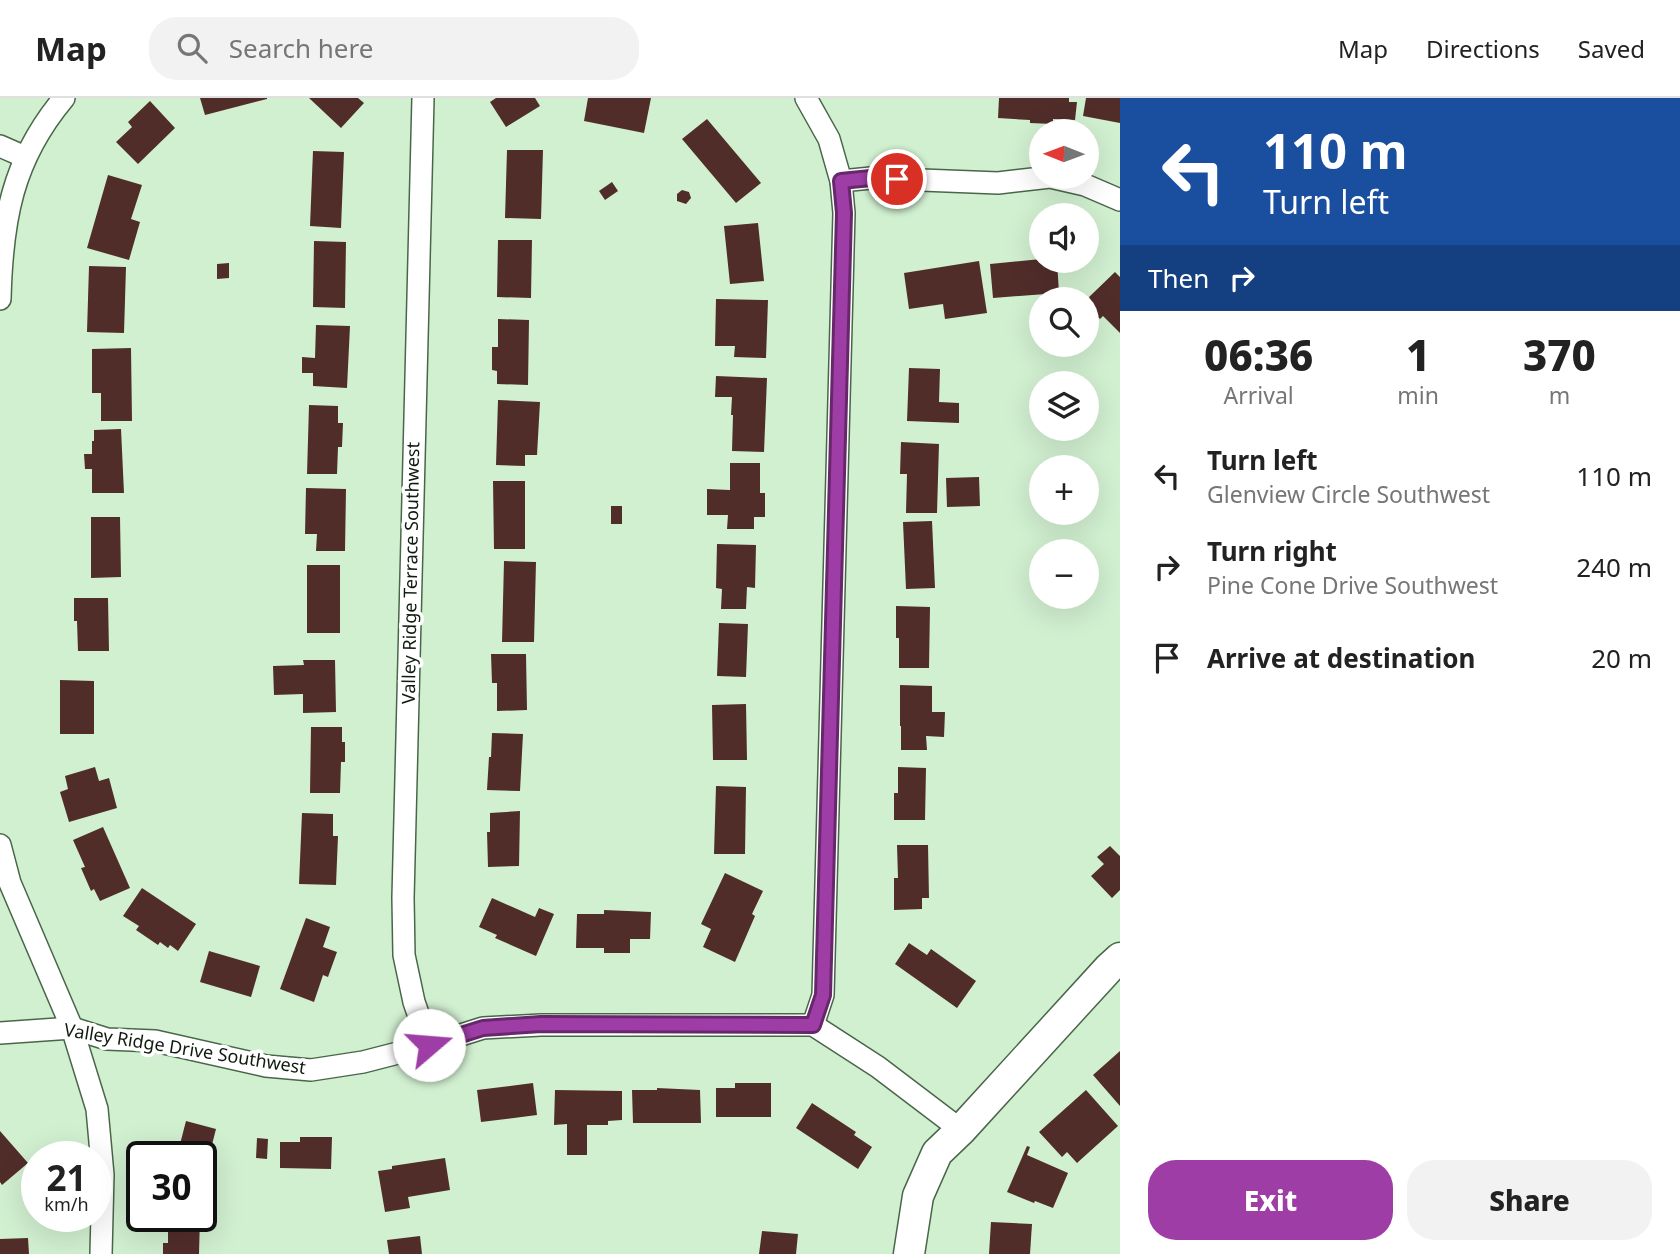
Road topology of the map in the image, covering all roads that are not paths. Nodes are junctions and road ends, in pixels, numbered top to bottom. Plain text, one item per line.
1 (64, 98) edge
2 (423, 98) edge
3 (806, 98) edge
4 (0, 146) edge
5 (25, 157) junction
6 (841, 181) junction
7 (1120, 200) edge
8 (0, 299) edge
9 (0, 845) edge
10 (1120, 958) edge
11 (813, 1025) junction
12 (72, 1028) junction
13 (0, 1034) edge
14 (429, 1045) junction
15 (961, 1130) junction
16 (101, 1254) edge
17 (909, 1254) edge

1 - 5 street
2 - 14 street, Valley Ridge Terrace Southwest
3 - 6 street
4 - 5 street
5 - 8 street
6 - 7 street
6 - 11 street
9 - 12 street
10 - 15 street
11 - 14 street, Valley Ridge Drive Southwest
11 - 15 street
12 - 13 street, Valley Ridge Drive Southwest
12 - 14 street, Valley Ridge Drive Southwest
12 - 16 street
15 - 17 street

